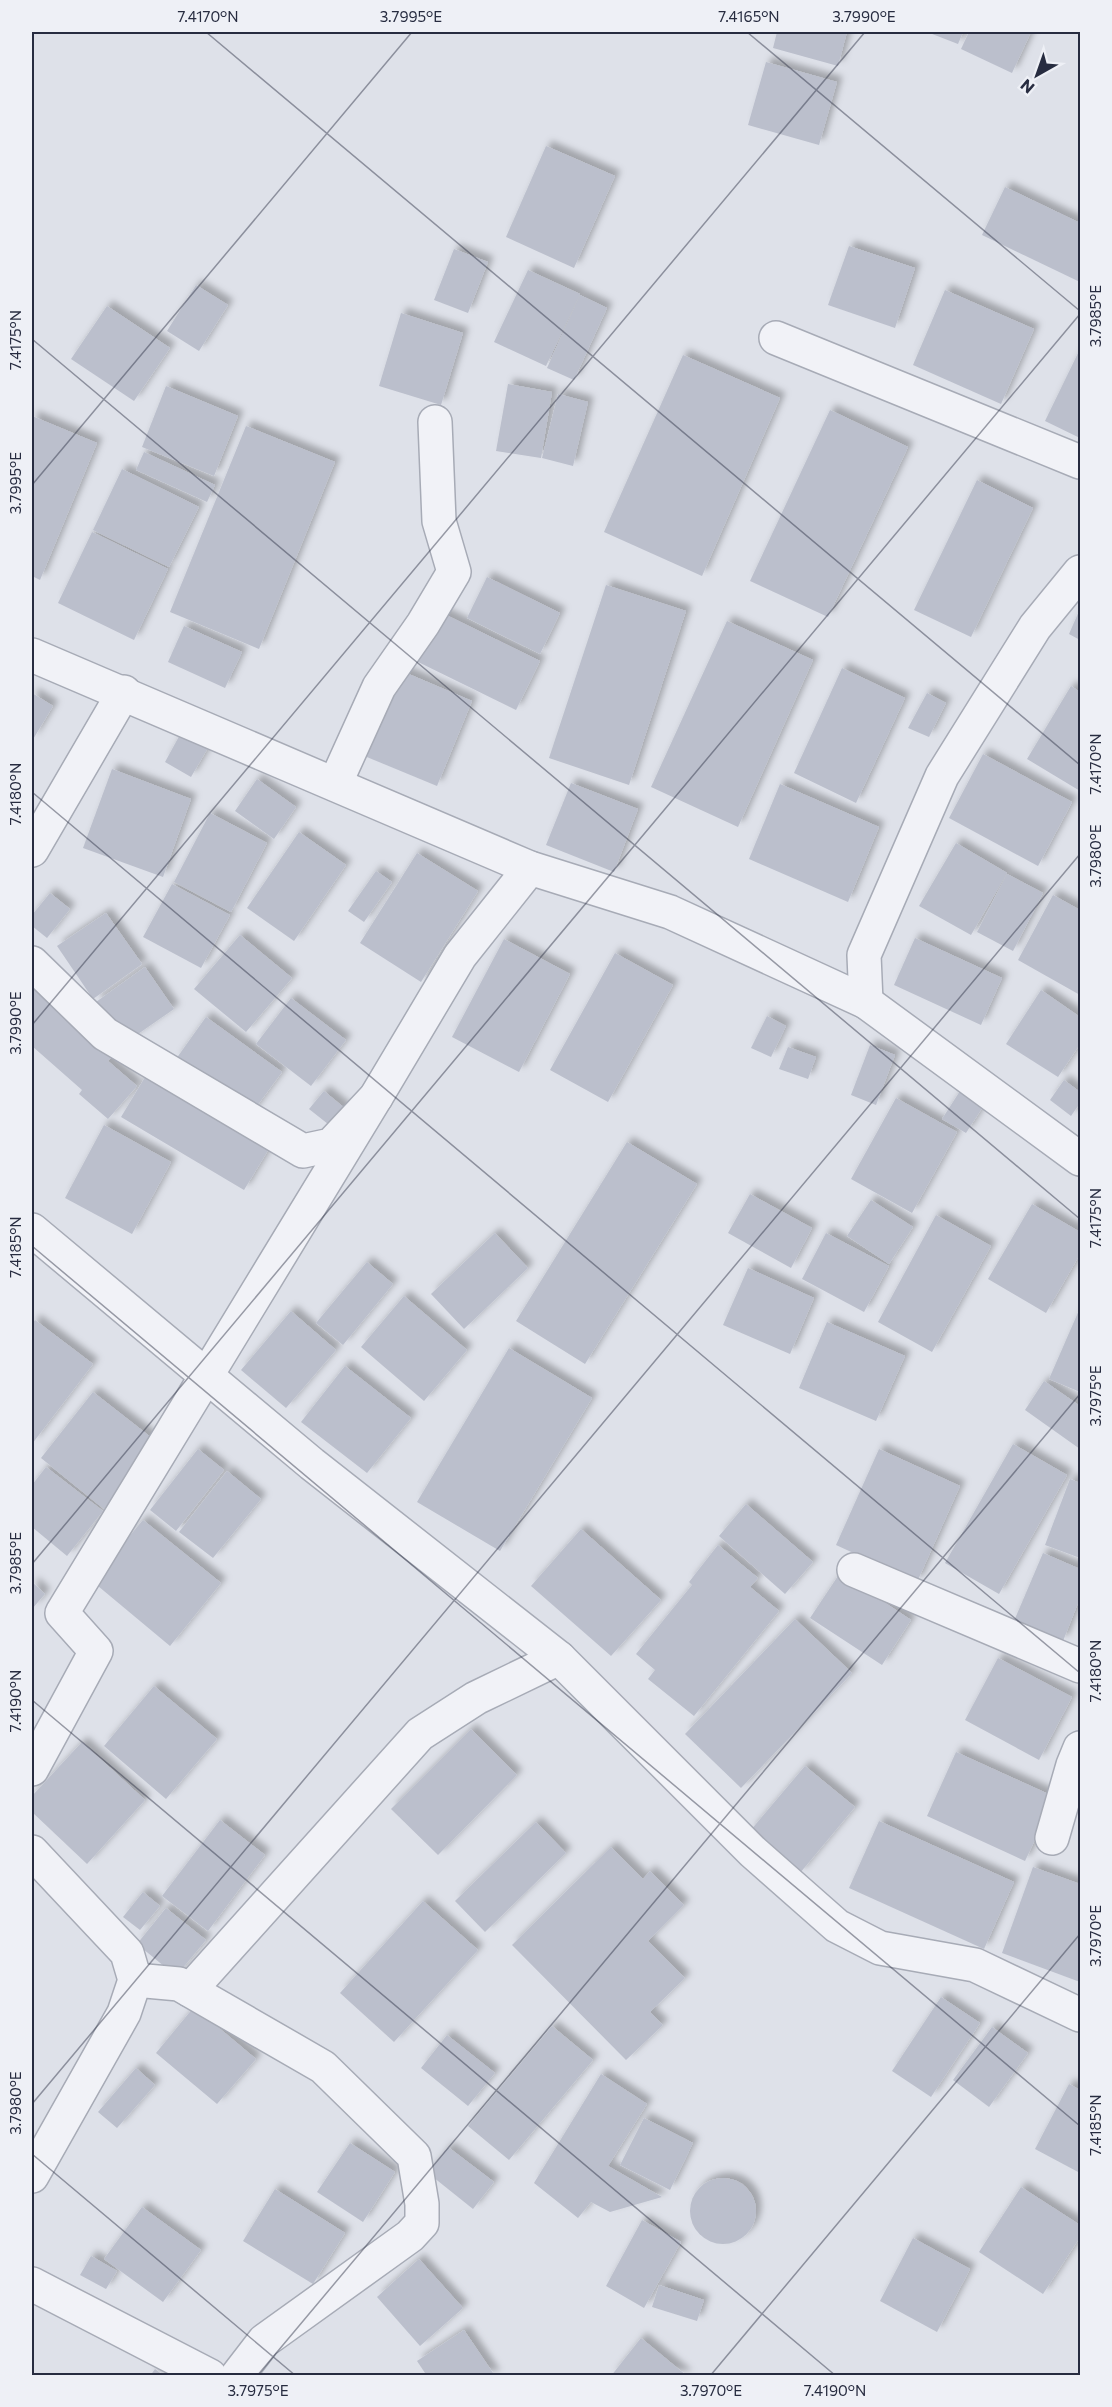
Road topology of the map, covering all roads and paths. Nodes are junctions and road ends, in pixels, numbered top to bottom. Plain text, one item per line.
1 (776, 338) dead end
2 (435, 422) dead end
3 (1080, 462) edge
4 (1080, 572) edge
5 (32, 655) edge
6 (124, 693) junction
7 (334, 784) junction
8 (32, 850) edge
9 (530, 868) junction
10 (32, 963) edge
11 (866, 1002) junction
12 (376, 1097) junction
13 (1080, 1159) edge
14 (32, 1230) edge
15 (207, 1377) junction
16 (854, 1570) dead end
17 (559, 1658) junction
18 (1080, 1666) edge
19 (1080, 1748) edge
20 (32, 1769) edge
21 (1052, 1838) dead end
22 (32, 1852) edge
23 (135, 1980) junction
24 (190, 1990) junction
25 (1080, 2015) edge
26 (32, 2176) edge
27 (32, 2284) edge
28 (210, 2376) edge
29 (237, 2376) edge

1 - 3 street
2 - 7 street
4 - 11 street
5 - 6 street
6 - 7 street
6 - 8 street
7 - 9 street
9 - 11 street
9 - 12 street
10 - 12 street
11 - 13 street
12 - 15 street
14 - 15 street
15 - 17 street
15 - 20 street
16 - 18 street
17 - 24 street
17 - 25 street
19 - 21 street
22 - 23 street
23 - 24 street
23 - 26 street
24 - 29 street
27 - 28 street

